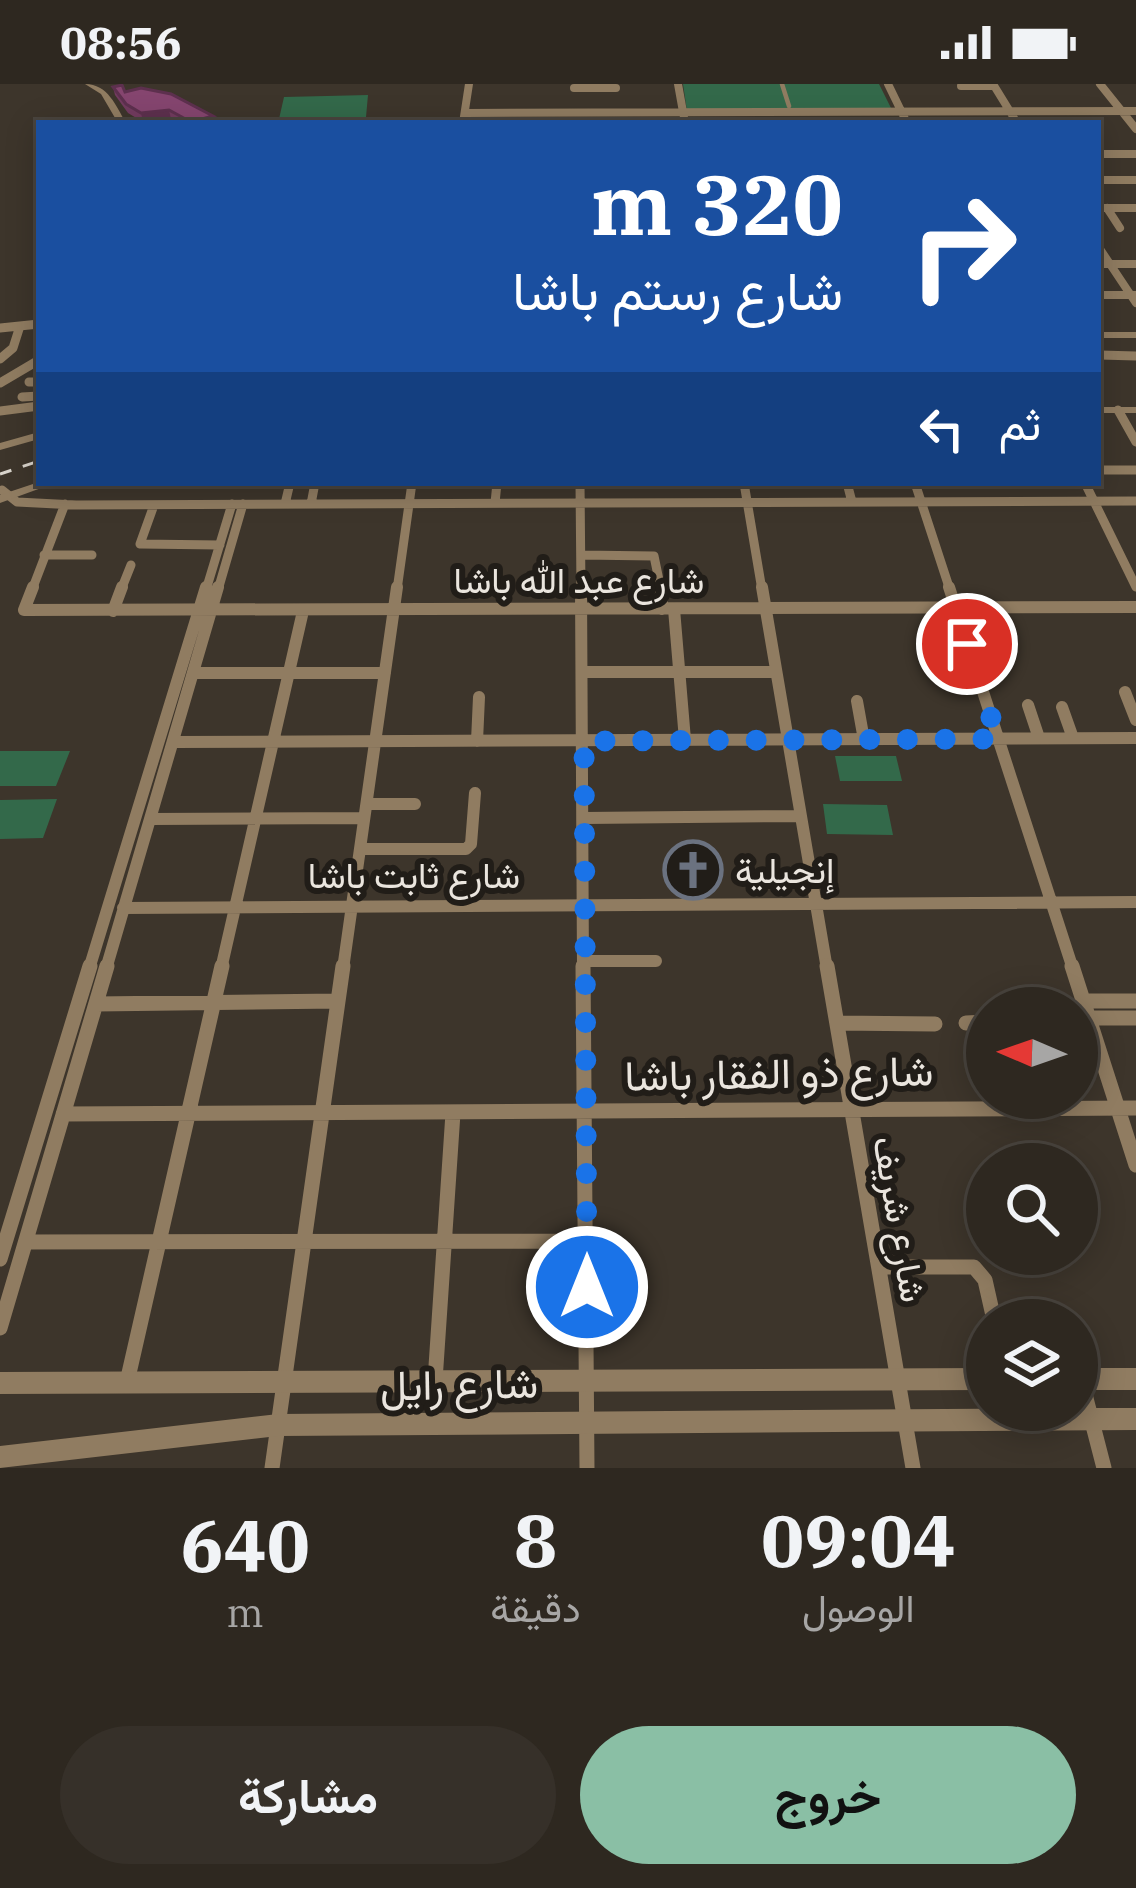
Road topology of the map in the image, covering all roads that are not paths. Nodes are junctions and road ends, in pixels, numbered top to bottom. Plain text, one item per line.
1 (89, 84) edge
2 (469, 84) edge
3 (678, 84) edge
4 (782, 84) edge
5 (888, 84) edge
6 (1100, 84) edge
7 (993, 85) edge
8 (574, 86) edge
9 (961, 86) edge
10 (616, 88) dead end
11 (926, 98) dead end
12 (790, 109) junction
13 (1010, 111) junction
14 (1122, 111) junction
15 (1136, 111) edge
16 (683, 112) junction
17 (902, 112) junction
18 (933, 112) junction
19 (970, 112) junction
20 (464, 118) edge
21 (574, 118) edge
22 (120, 120) edge
23 (684, 120) edge
24 (794, 120) edge
25 (906, 120) edge
26 (974, 120) edge
27 (1015, 120) edge
28 (1136, 129) edge
29 (1102, 141) dead end
30 (1101, 154) edge
31 (1112, 154) junction
32 (1136, 154) edge
33 (1101, 180) edge
34 (1136, 180) edge
35 (1102, 208) edge
36 (1136, 208) edge
37 (1120, 228) dead end
38 (1101, 250) edge
39 (1101, 264) edge
40 (1110, 264) junction
41 (1136, 264) edge
42 (1101, 296) edge
43 (1134, 298) edge
44 (36, 321) edge
45 (36, 322) edge
46 (0, 324) edge
47 (20, 326) junction
48 (1101, 335) edge
49 (1136, 335) edge
50 (1101, 353) edge
51 (1136, 356) edge
52 (1101, 357) edge
53 (0, 359) edge
54 (36, 361) edge
55 (1108, 370) dead end
56 (0, 383) edge
57 (36, 396) edge
58 (22, 397) dead end
59 (36, 406) edge
60 (1101, 410) edge
61 (1118, 410) junction
62 (1136, 410) edge
63 (0, 411) edge
64 (36, 434) edge
65 (1136, 442) edge
66 (0, 445) edge
67 (1101, 470) edge
68 (1136, 470) edge
69 (36, 480) edge
70 (40, 486) edge
71 (289, 486) edge
72 (315, 486) edge
73 (412, 486) edge
74 (496, 486) edge
75 (580, 486) edge
76 (744, 486) edge
77 (848, 486) edge
78 (916, 486) edge
79 (1086, 486) edge
80 (2, 497) edge
81 (1136, 501) edge
82 (852, 502) junction
83 (921, 502) junction
84 (1094, 502) junction
85 (495, 503) junction
86 (580, 503) junction
87 (747, 503) junction
88 (238, 504) junction
89 (285, 504) junction
90 (311, 504) junction
91 (409, 504) junction
92 (68, 505) junction
93 (154, 505) junction
94 (220, 545) junction
95 (44, 555) junction
96 (92, 555) dead end
97 (582, 555) junction
98 (131, 565) dead end
99 (1136, 586) edge
100 (956, 608) junction
101 (1136, 608) edge
102 (668, 609) junction
103 (764, 609) junction
104 (394, 610) junction
105 (581, 610) junction
106 (113, 611) junction
107 (205, 611) junction
108 (303, 611) junction
109 (583, 672) junction
110 (679, 672) junction
111 (776, 672) junction
112 (194, 673) junction
113 (289, 673) junction
114 (385, 673) junction
115 (1125, 692) dead end
116 (479, 697) dead end
117 (857, 701) dead end
118 (1028, 705) dead end
119 (1062, 707) dead end
120 (1136, 720) edge
121 (1039, 738) junction
122 (1072, 738) junction
123 (998, 739) junction
124 (685, 740) junction
125 (788, 740) junction
126 (864, 740) junction
127 (477, 741) junction
128 (584, 741) junction
129 (1135, 741) edge
130 (173, 742) junction
131 (273, 742) junction
132 (375, 742) junction
133 (475, 793) dead end
134 (415, 804) dead end
135 (365, 811) junction
136 (800, 816) junction
137 (584, 818) junction
138 (256, 819) junction
139 (150, 820) junction
140 (360, 849) junction
141 (1051, 902) junction
142 (1136, 902) edge
143 (814, 903) junction
144 (585, 904) junction
145 (352, 905) junction
146 (236, 906) junction
147 (123, 908) junction
148 (586, 961) junction
149 (656, 961) dead end
150 (1078, 987) edge
151 (338, 1001) junction
152 (1098, 1001) edge
153 (1136, 1001) edge
154 (214, 1003) junction
155 (96, 1004) junction
156 (1136, 1018) edge
157 (1098, 1021) edge
158 (836, 1023) junction
159 (935, 1024) dead end
160 (1098, 1056) edge
161 (850, 1106) junction
162 (1118, 1108) junction
163 (1136, 1108) edge
164 (586, 1111) junction
165 (188, 1113) junction
166 (322, 1113) junction
167 (453, 1113) junction
168 (63, 1114) junction
169 (1136, 1166) edge
170 (444, 1240) junction
171 (304, 1241) junction
172 (587, 1241) junction
173 (26, 1242) junction
174 (159, 1242) junction
175 (0, 1259) edge
176 (879, 1267) junction
177 (989, 1299) edge
178 (0, 1328) edge
179 (966, 1378) edge
180 (1098, 1379) edge
181 (1136, 1379) edge
182 (585, 1380) junction
183 (898, 1380) junction
184 (435, 1381) junction
185 (127, 1382) junction
186 (284, 1382) junction
187 (0, 1383) edge
188 (1098, 1419) edge
189 (1136, 1419) edge
190 (966, 1420) edge
191 (586, 1421) junction
192 (905, 1421) junction
193 (278, 1425) junction
194 (1094, 1431) edge
195 (0, 1456) edge
196 (272, 1468) edge
197 (586, 1468) edge
198 (913, 1468) edge
199 (1104, 1468) edge

1 - 22 street
2 - 20 street
3 - 16 street
4 - 12 street
5 - 17 street
6 - 14 street
7 - 9 street
7 - 13 street
8 - 10 street
8 - 21 street
11 - 18 street
12 - 16 street
12 - 17 street
12 - 24 street
13 - 14 street
13 - 19 street
13 - 27 street
14 - 15 street
14 - 28 street
16 - 21 street
16 - 23 street
17 - 18 street
17 - 25 street
18 - 19 street
19 - 26 street
20 - 21 street
29 - 31 street
30 - 31 street
31 - 32 street
33 - 34 street
35 - 36 street
35 - 37 street
38 - 40 street
39 - 40 street
40 - 41 street
40 - 43 street
42 - 43 street
44 - 46 street
45 - 47 street
46 - 47 street
47 - 53 street
48 - 49 street
50 - 51 street
52 - 55 street
54 - 56 street
57 - 58 street
59 - 63 street
60 - 61 street
61 - 62 street
61 - 65 street
64 - 66 street
67 - 68 street
69 - 80 street
70 - 80 street
71 - 89 street
72 - 90 street
73 - 91 street
74 - 85 street
75 - 86 street
76 - 87 street, شارع شريف
77 - 82 street
78 - 83 street
79 - 84 street
80 - 92 street
81 - 84 street
82 - 83 street
82 - 87 street
83 - 84 street
83 - 100 street
84 - 99 street
85 - 86 street
85 - 91 street
86 - 87 street
86 - 97 street
87 - 103 street, شارع شريف
88 - 89 street
88 - 93 street
88 - 94 street
88 - 107 street
89 - 90 street
90 - 91 street
91 - 104 street
92 - 93 street
92 - 95 street
93 - 94 street
94 - 107 street
95 - 96 street
95 - 106 street, شارع عبد الله باشا
97 - 102 street
97 - 105 street
98 - 106 street
100 - 101 street, شارع عبد الله باشا
100 - 103 street, شارع عبد الله باشا
100 - 123 street
102 - 103 street, شارع عبد الله باشا
102 - 105 street, شارع عبد الله باشا
102 - 110 street
103 - 111 street, شارع شريف
104 - 105 street, شارع عبد الله باشا
104 - 108 street, شارع عبد الله باشا
104 - 114 street
105 - 109 street
106 - 107 street, شارع عبد الله باشا
107 - 108 street, شارع عبد الله باشا
107 - 112 street
107 - 175 street
108 - 113 street
109 - 110 street
109 - 128 street
110 - 111 street
110 - 124 street
111 - 125 street, شارع شريف
112 - 113 street
112 - 130 street
113 - 114 street
113 - 131 street
114 - 132 street
115 - 120 street
116 - 127 street
117 - 126 street
118 - 121 street
119 - 122 street
121 - 122 street
121 - 123 street
122 - 129 street
123 - 126 street
123 - 141 street
124 - 125 street
124 - 128 street
125 - 126 street
125 - 136 street, شارع شريف
127 - 128 street
127 - 132 street
128 - 137 street
130 - 131 street
130 - 139 street
131 - 132 street
131 - 138 street
132 - 135 street
133 - 140 street
134 - 135 street
135 - 138 street
135 - 140 street
136 - 137 street
136 - 143 street, شارع شريف
137 - 144 street
138 - 139 street
138 - 146 street
139 - 147 street
140 - 145 street
141 - 142 street, شارع ثابت باشا
141 - 143 street, شارع ثابت باشا
141 - 150 street
143 - 144 street, شارع ثابت باشا
143 - 158 street, شارع شريف
144 - 145 street, شارع ثابت باشا
144 - 148 street
145 - 146 street, شارع ثابت باشا
145 - 151 street
146 - 147 street, شارع ثابت باشا
146 - 154 street
147 - 155 street
148 - 149 street
148 - 164 street
151 - 154 street
151 - 166 street
152 - 153 street
154 - 155 street
154 - 165 street
155 - 168 street
156 - 157 street
158 - 159 street
158 - 161 street, شارع شريف
160 - 162 street
161 - 162 street, شارع ذو الفقار باشا
161 - 164 street, شارع ذو الفقار باشا
161 - 176 street, شارع شريف
162 - 163 street, شارع ذو الفقار باشا
162 - 169 street
164 - 167 street, شارع ذو الفقار باشا
164 - 172 street
165 - 166 street, شارع ذو الفقار باشا
165 - 168 street, شارع ذو الفقار باشا
165 - 174 street
166 - 167 street, شارع ذو الفقار باشا
166 - 171 street
167 - 170 street
168 - 173 street
170 - 171 street
170 - 172 street
170 - 184 street
171 - 174 street
171 - 186 street
172 - 182 street
173 - 174 street
173 - 178 street
174 - 185 street
176 - 177 street
176 - 183 street, شارع شريف
179 - 183 street, شارع رايل
180 - 181 street
182 - 183 street, شارع رايل
182 - 184 street, شارع رايل
182 - 191 street
183 - 192 street, شارع شريف
184 - 186 street, شارع رايل
185 - 186 street, شارع رايل
185 - 187 street, شارع رايل
186 - 193 street
188 - 189 street, شارع رايل
190 - 192 street, شارع رايل
191 - 192 street, شارع رايل
191 - 193 street, شارع رايل
191 - 197 street
192 - 198 street, شارع شريف
193 - 195 street, شارع رايل
193 - 196 street
194 - 199 street

